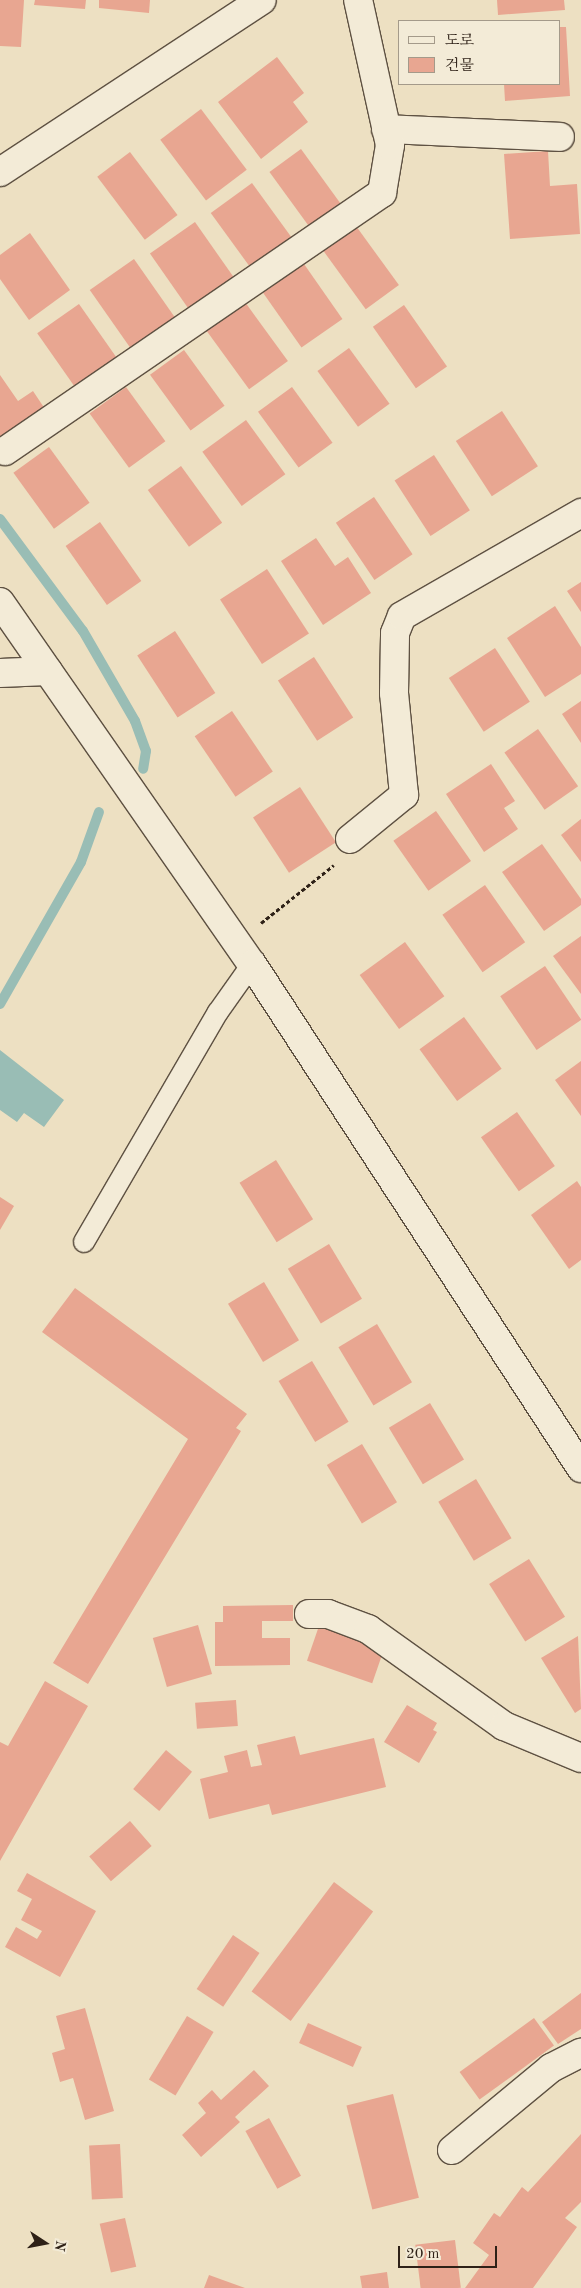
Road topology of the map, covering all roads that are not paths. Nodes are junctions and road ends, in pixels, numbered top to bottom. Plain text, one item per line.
1 (262, 0) edge
2 (358, 0) edge
3 (386, 130) junction
4 (560, 137) dead end
5 (0, 172) edge
6 (5, 452) dead end
7 (581, 513) edge
8 (0, 602) edge
9 (48, 671) junction
10 (0, 673) edge
11 (350, 839) road end
12 (245, 953) junction
13 (84, 1242) dead end
14 (581, 1468) edge
15 (309, 1614) dead end
16 (581, 1758) edge
17 (581, 2053) edge
18 (452, 2150) dead end

1 - 5 street
2 - 3 street
3 - 4 street
3 - 6 street
7 - 11 street
8 - 9 street
9 - 10 street
9 - 12 street
12 - 13 lane
12 - 14 street
15 - 16 street
17 - 18 street

